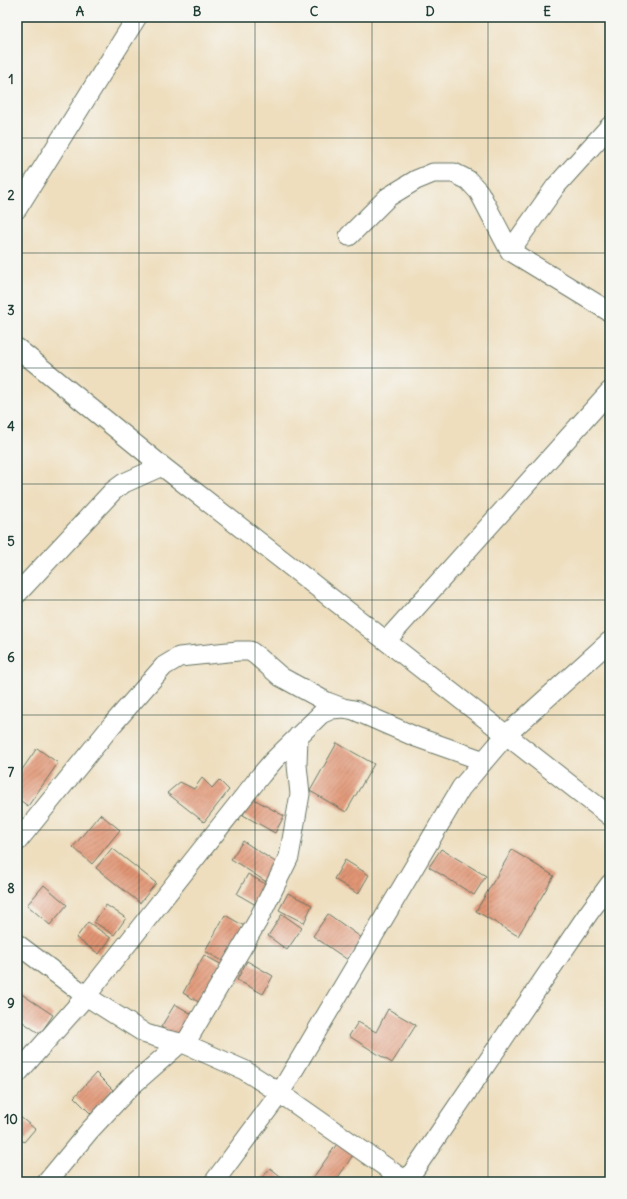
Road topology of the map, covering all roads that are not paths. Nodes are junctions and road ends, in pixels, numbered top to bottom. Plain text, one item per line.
1 (137, 17) edge
2 (610, 126) edge
3 (17, 209) edge
4 (349, 236) dead end
5 (510, 251) junction
6 (610, 312) edge
7 (17, 348) edge
8 (610, 391) edge
9 (162, 466) junction
10 (17, 594) edge
11 (386, 641) junction
12 (610, 641) edge
13 (343, 708) junction
14 (506, 735) junction
15 (298, 736) junction
16 (484, 761) junction
17 (610, 816) edge
18 (17, 842) edge
19 (610, 884) edge
20 (17, 944) edge
21 (86, 996) junction
22 (183, 1043) junction
23 (17, 1074) edge
24 (280, 1093) junction
25 (47, 1182) edge
26 (214, 1182) edge
27 (406, 1182) edge

1 - 3 street
2 - 5 street
4 - 5 street
5 - 6 street
7 - 9 street
8 - 11 street
9 - 10 street
9 - 11 street
11 - 14 street
12 - 14 street
13 - 15 street
13 - 16 street
13 - 18 street
14 - 16 street
14 - 17 street
15 - 21 street
15 - 22 street
16 - 24 street
19 - 27 street
20 - 21 street
21 - 22 street
21 - 23 street
22 - 24 street
22 - 25 street
24 - 26 street
24 - 27 street

